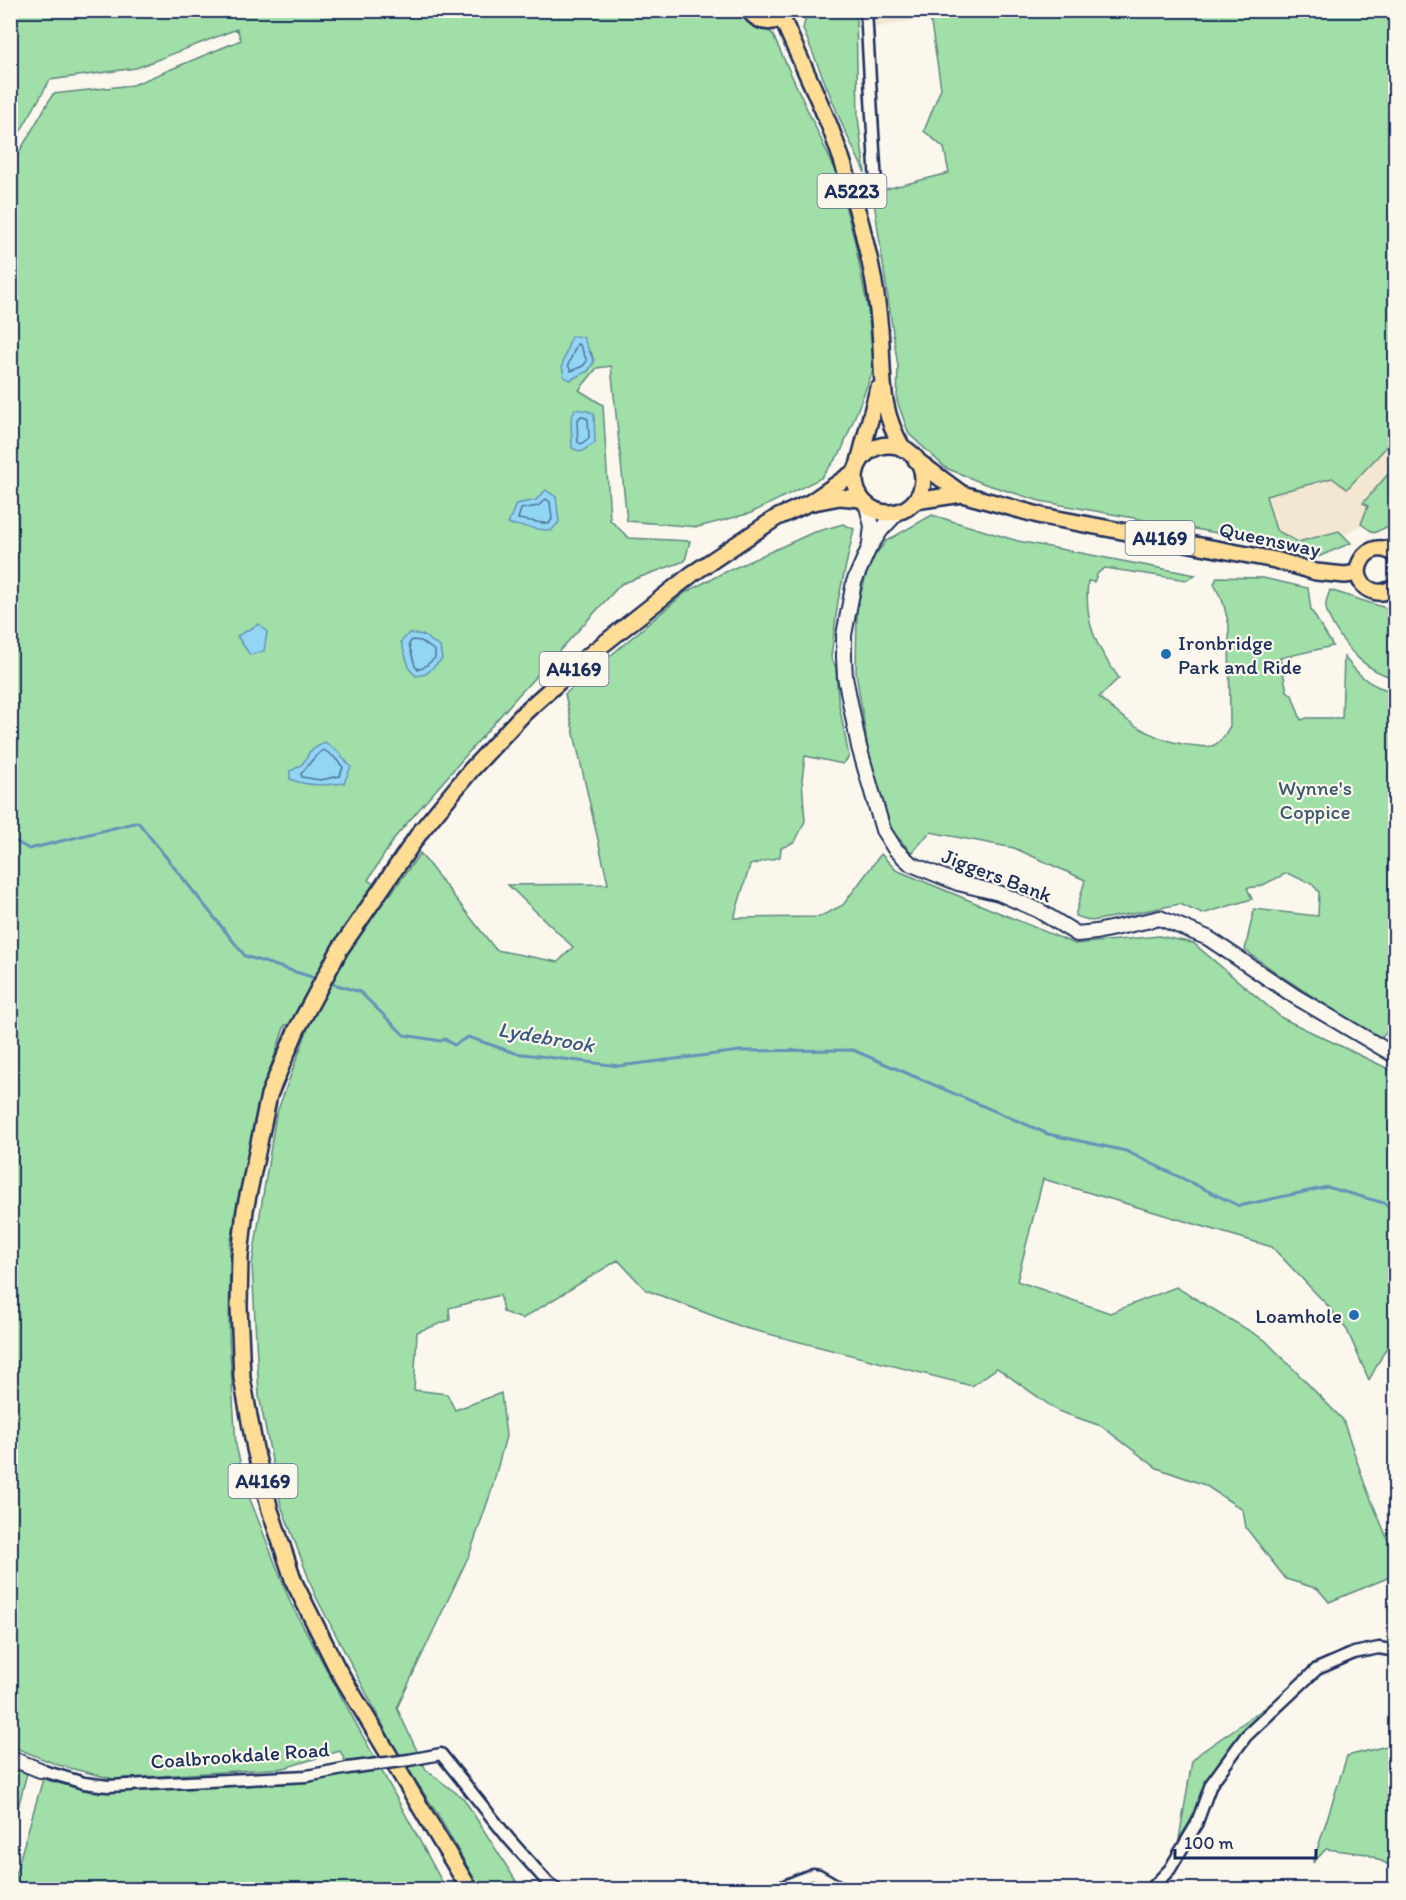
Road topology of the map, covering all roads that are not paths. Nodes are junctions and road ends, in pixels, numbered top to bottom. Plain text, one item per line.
1 (749, 10) edge
2 (866, 10) edge
3 (786, 14) edge
4 (876, 185) dead end
5 (881, 375) junction
6 (903, 449) junction
7 (916, 460) junction
8 (858, 467) junction
9 (962, 494) junction
10 (915, 501) junction
11 (811, 502) junction
12 (864, 503) junction
13 (898, 512) junction
14 (869, 548) junction
15 (1394, 550) edge
16 (1358, 573) junction
17 (1395, 586) edge
18 (1395, 1056) edge
19 (1395, 1651) edge
20 (10, 1758) edge
21 (40, 1770) joint
22 (470, 1890) edge
23 (557, 1890) edge
24 (775, 1890) edge
25 (845, 1890) edge
26 (1150, 1890) edge

1 - 3 main road
2 - 4 street
3 - 5 main road, A5223
5 - 6 main road, A5223
5 - 8 main road, A5223
6 - 7 main road
6 - 8 main road
7 - 9 main road, Queensway / A4169
7 - 10 main road
8 - 11 main road, A4169
8 - 12 main road
9 - 10 main road, Queensway / A4169
9 - 16 main road, Queensway / A4169
10 - 13 main road
11 - 12 main road, A4169
11 - 22 main road, A4169
12 - 13 main road
12 - 14 street, Jiggers Bank
13 - 14 street, Jiggers Bank
14 - 18 street, Jiggers Bank
15 - 16 main road
16 - 17 main road
19 - 26 street
20 - 21 street, Coalbrookdale Road
21 - 23 street, Coalbrookdale Road, bridge
24 - 25 street

